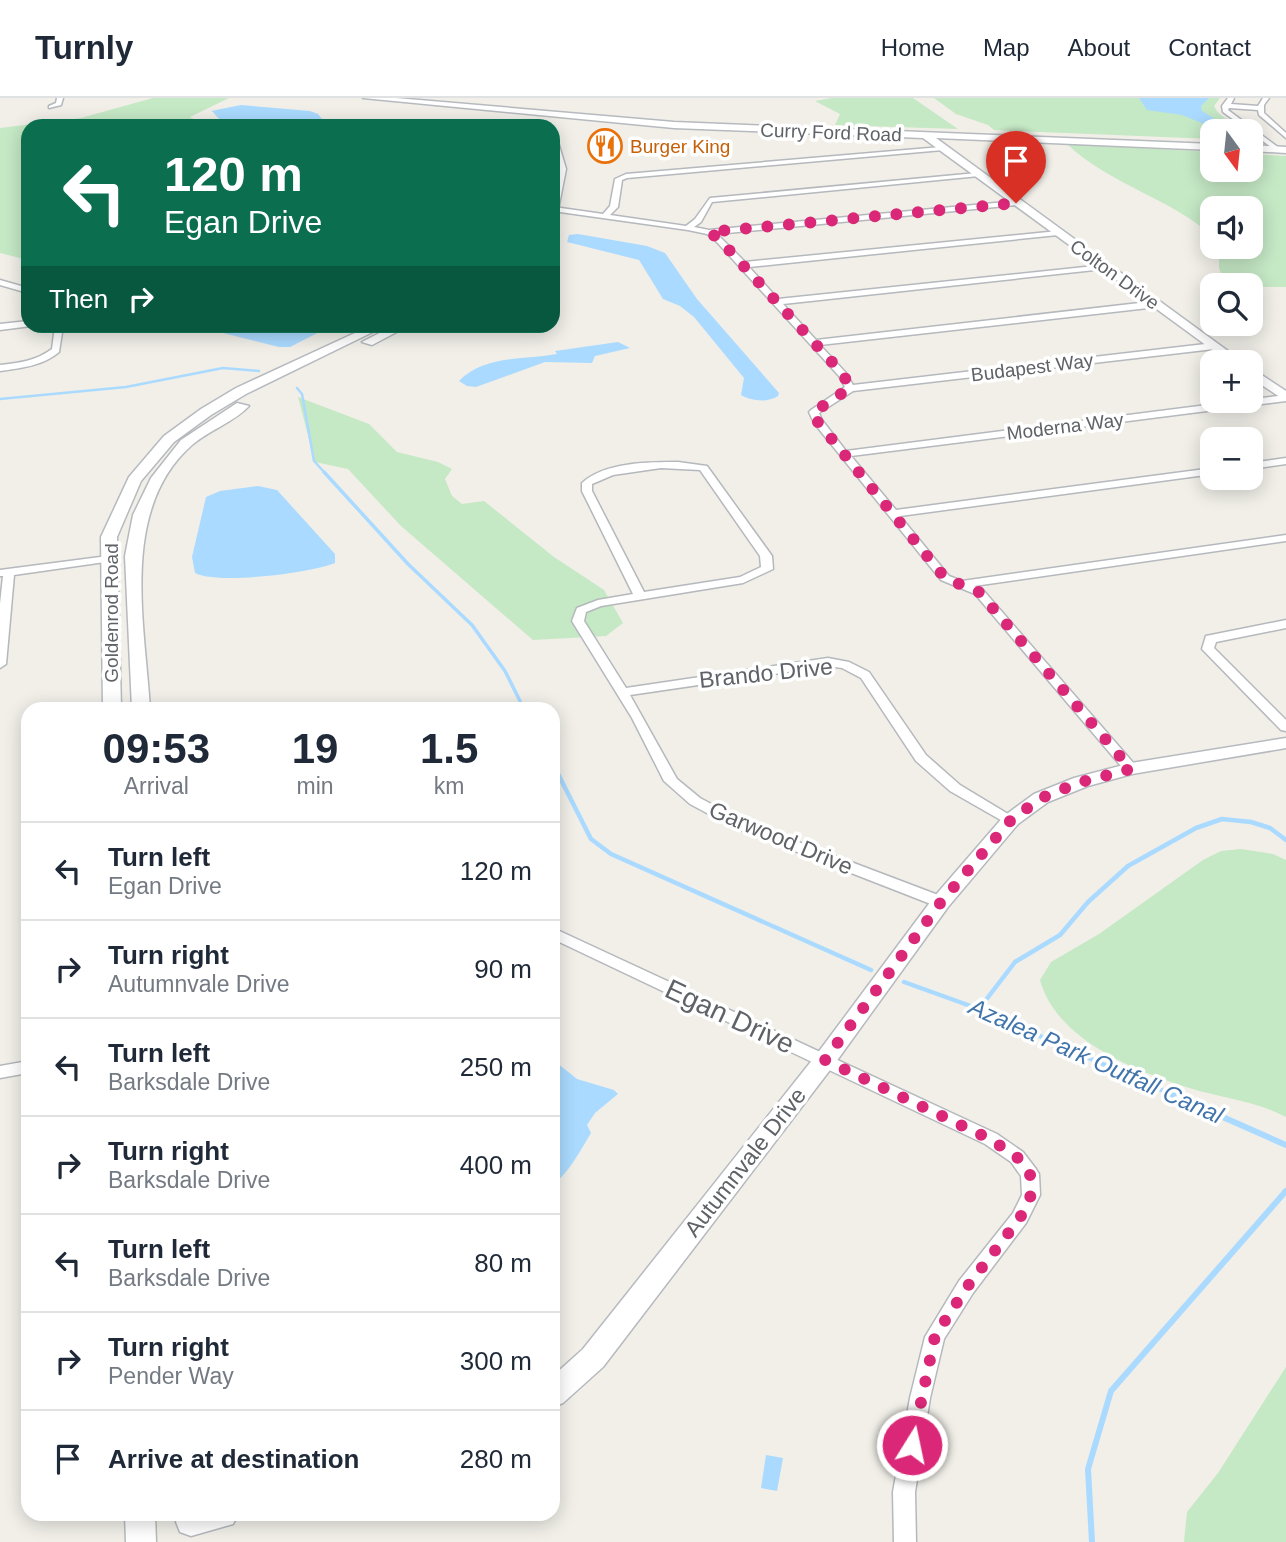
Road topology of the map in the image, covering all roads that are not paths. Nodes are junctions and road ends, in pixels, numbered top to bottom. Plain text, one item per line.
1 (60, 98) edge
2 (367, 98) edge
3 (416, 98) edge
4 (498, 98) edge
5 (508, 98) edge
6 (1266, 98) edge
7 (522, 99) edge
8 (1227, 102) edge
9 (466, 103) junction
10 (1260, 106) junction
11 (51, 107) dead end
12 (517, 111) junction
13 (532, 112) junction
14 (523, 119) edge
15 (538, 119) edge
16 (582, 119) junction
17 (560, 124) edge
18 (920, 133) junction
19 (1286, 136) edge
20 (1200, 143) edge
21 (1200, 144) edge
22 (1279, 147) edge
23 (941, 149) junction
24 (977, 175) junction
25 (1016, 203) junction
26 (560, 211) edge
27 (606, 215) junction
28 (688, 228) junction
29 (709, 232) junction
30 (1058, 233) junction
31 (743, 265) junction
32 (1104, 267) junction
33 (0, 282) edge
34 (21, 289) edge
35 (775, 302) junction
36 (1157, 304) junction
37 (21, 325) edge
38 (0, 327) edge
39 (58, 333) edge
40 (373, 333) edge
41 (374, 333) edge
42 (812, 343) junction
43 (1214, 346) junction
44 (1220, 350) edge
45 (0, 368) edge
46 (1263, 381) edge
47 (850, 388) junction
48 (1286, 398) edge
49 (190, 424) junction
50 (179, 452) junction
51 (844, 454) junction
52 (1286, 461) edge
53 (1263, 464) edge
54 (1200, 473) edge
55 (893, 514) junction
56 (1286, 538) edge
57 (108, 559) junction
58 (4, 572) edge
59 (964, 584) junction
60 (640, 596) junction
61 (1286, 624) edge
62 (0, 664) edge
63 (623, 692) junction
64 (116, 702) edge
65 (141, 702) edge
66 (1286, 727) edge
67 (1286, 743) edge
68 (1131, 769) junction
69 (1011, 820) junction
70 (941, 902) junction
71 (560, 941) edge
72 (825, 1060) junction
73 (21, 1068) edge
74 (0, 1072) edge
75 (560, 1388) edge
76 (140, 1521) edge
77 (141, 1542) edge
78 (905, 1542) edge

1 - 11 street
2 - 12 main road, Curry Ford Road
3 - 9 main road, Curry Ford Road
4 - 9 main road
5 - 12 main road
6 - 10 street
7 - 13 main road
8 - 10 street
8 - 22 street
9 - 12 main road, Curry Ford Road
10 - 19 street
12 - 13 main road, Curry Ford Road
12 - 14 main road
13 - 15 main road
13 - 16 main road, Curry Ford Road
13 - 18 main road, Curry Ford Road
16 - 17 main road
16 - 18 main road, Curry Ford Road
18 - 20 main road, Curry Ford Road
18 - 21 main road, Curry Ford Road
18 - 23 main road, Colton Drive
23 - 24 main road, Colton Drive
23 - 27 street
24 - 25 main road, Colton Drive
24 - 28 street
25 - 29 street
25 - 30 main road, Colton Drive
26 - 27 street
27 - 28 street
28 - 29 street
29 - 31 street
30 - 31 street
30 - 32 main road, Colton Drive
31 - 35 street
32 - 35 street
32 - 36 main road, Colton Drive
33 - 34 street
35 - 42 street
36 - 42 street
36 - 43 main road, Colton Drive
37 - 38 street
39 - 45 street
40 - 49 main road, Goldenrod Road
41 - 50 main road, Goldenrod Road
42 - 47 street
43 - 44 main road, Colton Drive
43 - 47 street, Budapest Way
46 - 48 main road
47 - 51 street
48 - 51 street, Moderna Way
49 - 50 main road
49 - 57 main road, Goldenrod Road
50 - 65 main road, Goldenrod Road
51 - 55 street
52 - 53 street
54 - 55 street
55 - 59 street
56 - 59 street
57 - 58 street
57 - 64 main road, Goldenrod Road
58 - 62 street
59 - 68 street
60 - 60 street, Garwood Drive
60 - 63 street, Garwood Drive
61 - 66 street
63 - 69 street, Brando Drive
63 - 70 street, Garwood Drive
67 - 68 main road, Autumnvale Drive
68 - 69 main road, Autumnvale Drive
69 - 70 main road, Autumnvale Drive
70 - 72 main road, Autumnvale Drive
71 - 72 street, Egan Drive
72 - 75 main road, Autumnvale Drive
72 - 78 street, Egan Drive
73 - 74 street
76 - 77 main road

